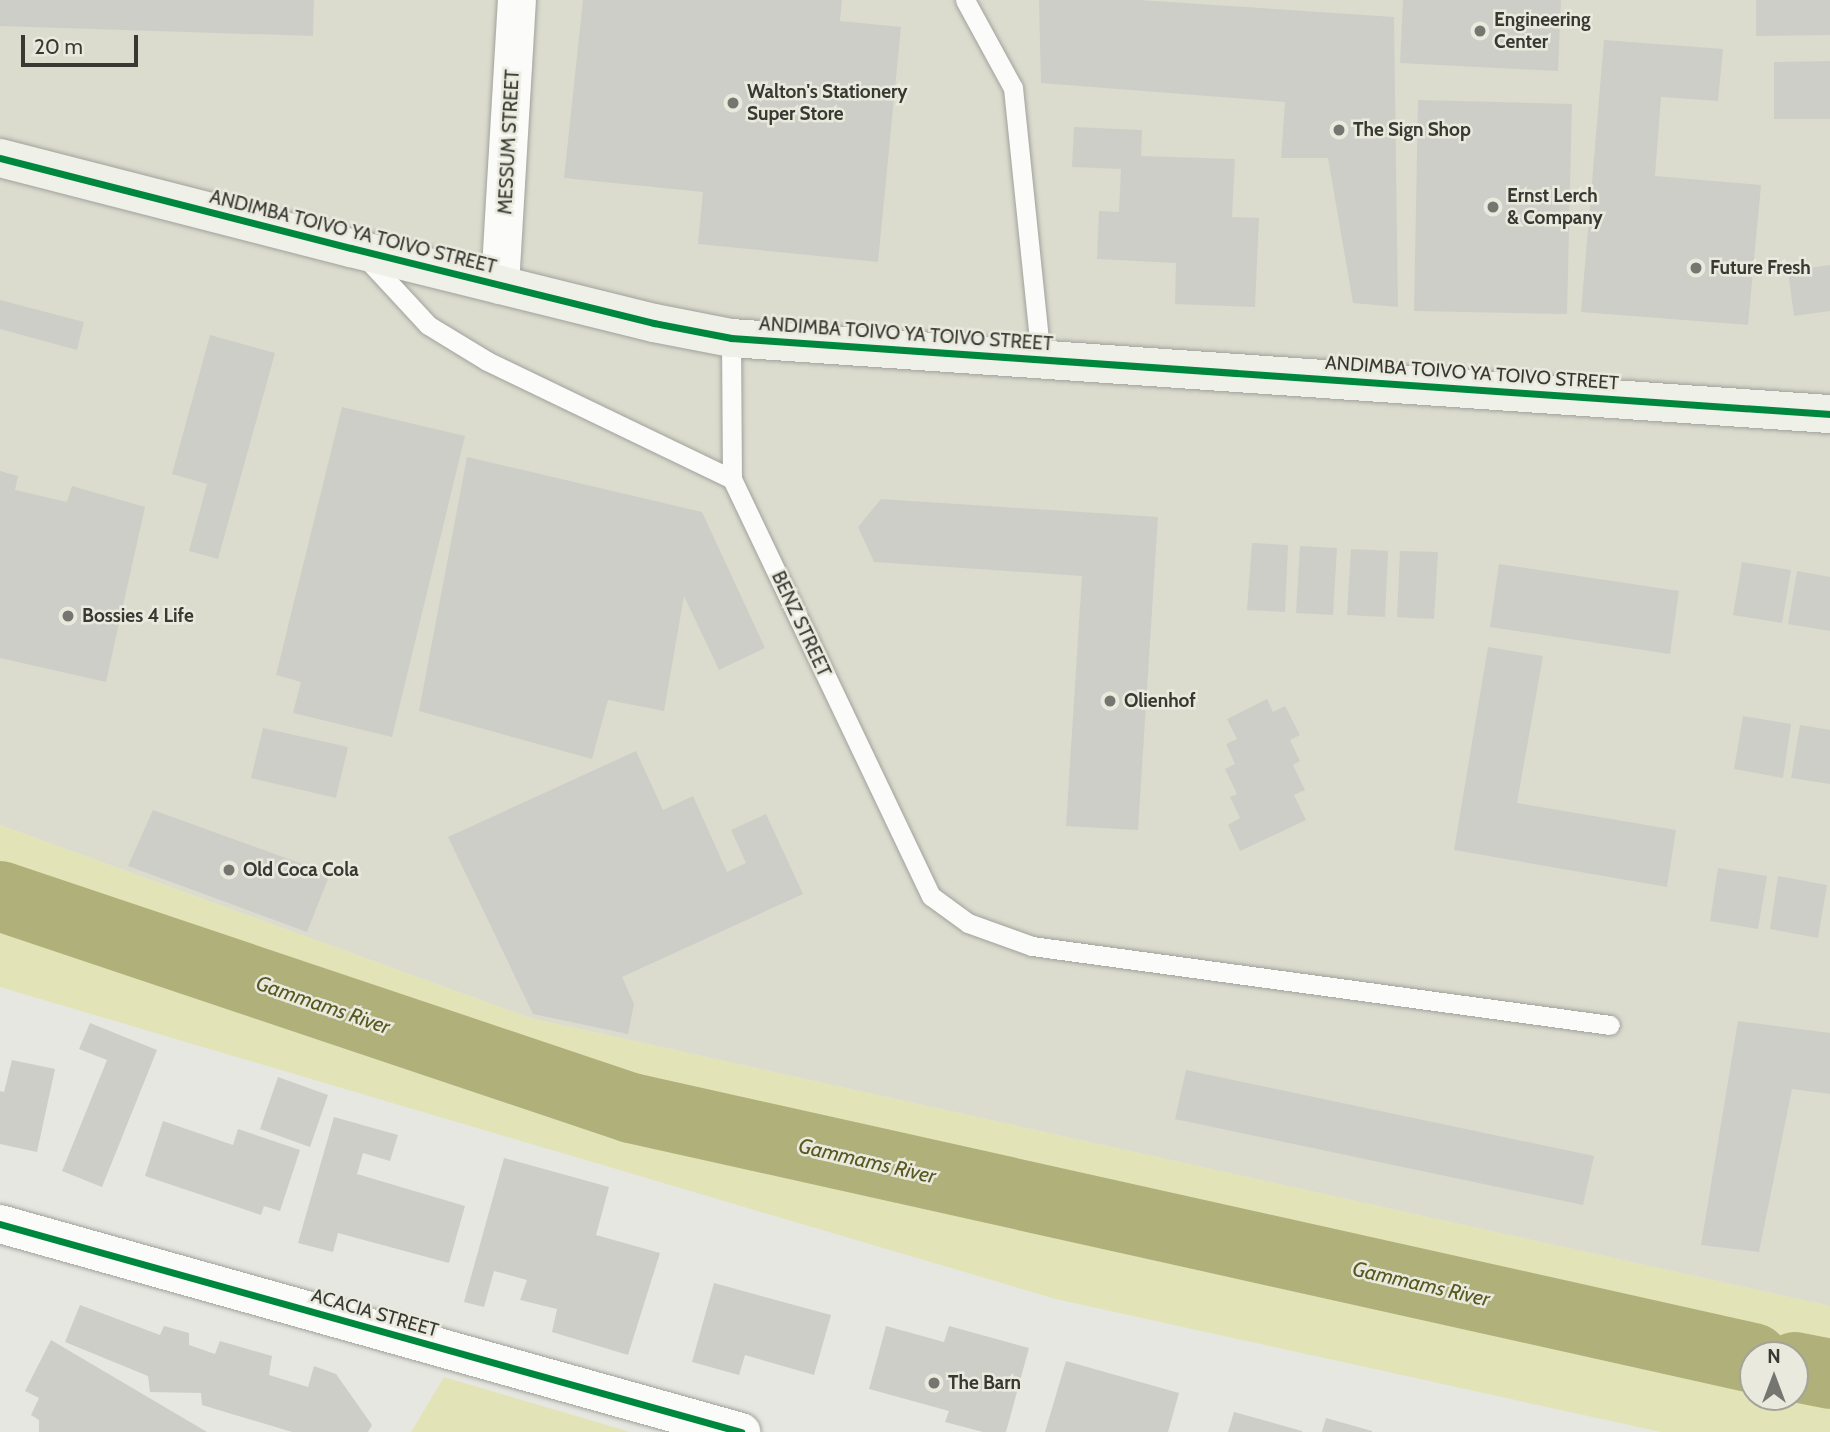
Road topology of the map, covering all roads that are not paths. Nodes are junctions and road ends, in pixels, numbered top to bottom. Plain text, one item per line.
1 (517, 0) edge
2 (965, 0) edge
3 (0, 158) edge
4 (357, 249) junction
5 (500, 285) junction
6 (731, 338) junction
7 (1041, 359) junction
8 (1830, 414) edge
9 (733, 479) junction
10 (1610, 1025) dead end
11 (0, 1224) edge
12 (741, 1432) edge

1 - 5 street, MESSUM STREET
2 - 7 lane
3 - 4 street, ANDIMBA TOIVO YA TOIVO STREET
4 - 5 street, ANDIMBA TOIVO YA TOIVO STREET
4 - 9 lane
5 - 6 street, ANDIMBA TOIVO YA TOIVO STREET
6 - 7 street, ANDIMBA TOIVO YA TOIVO STREET
6 - 9 lane, BENZ STREET
7 - 8 street, ANDIMBA TOIVO YA TOIVO STREET
9 - 10 lane, BENZ STREET
11 - 12 street, ACACIA STREET

